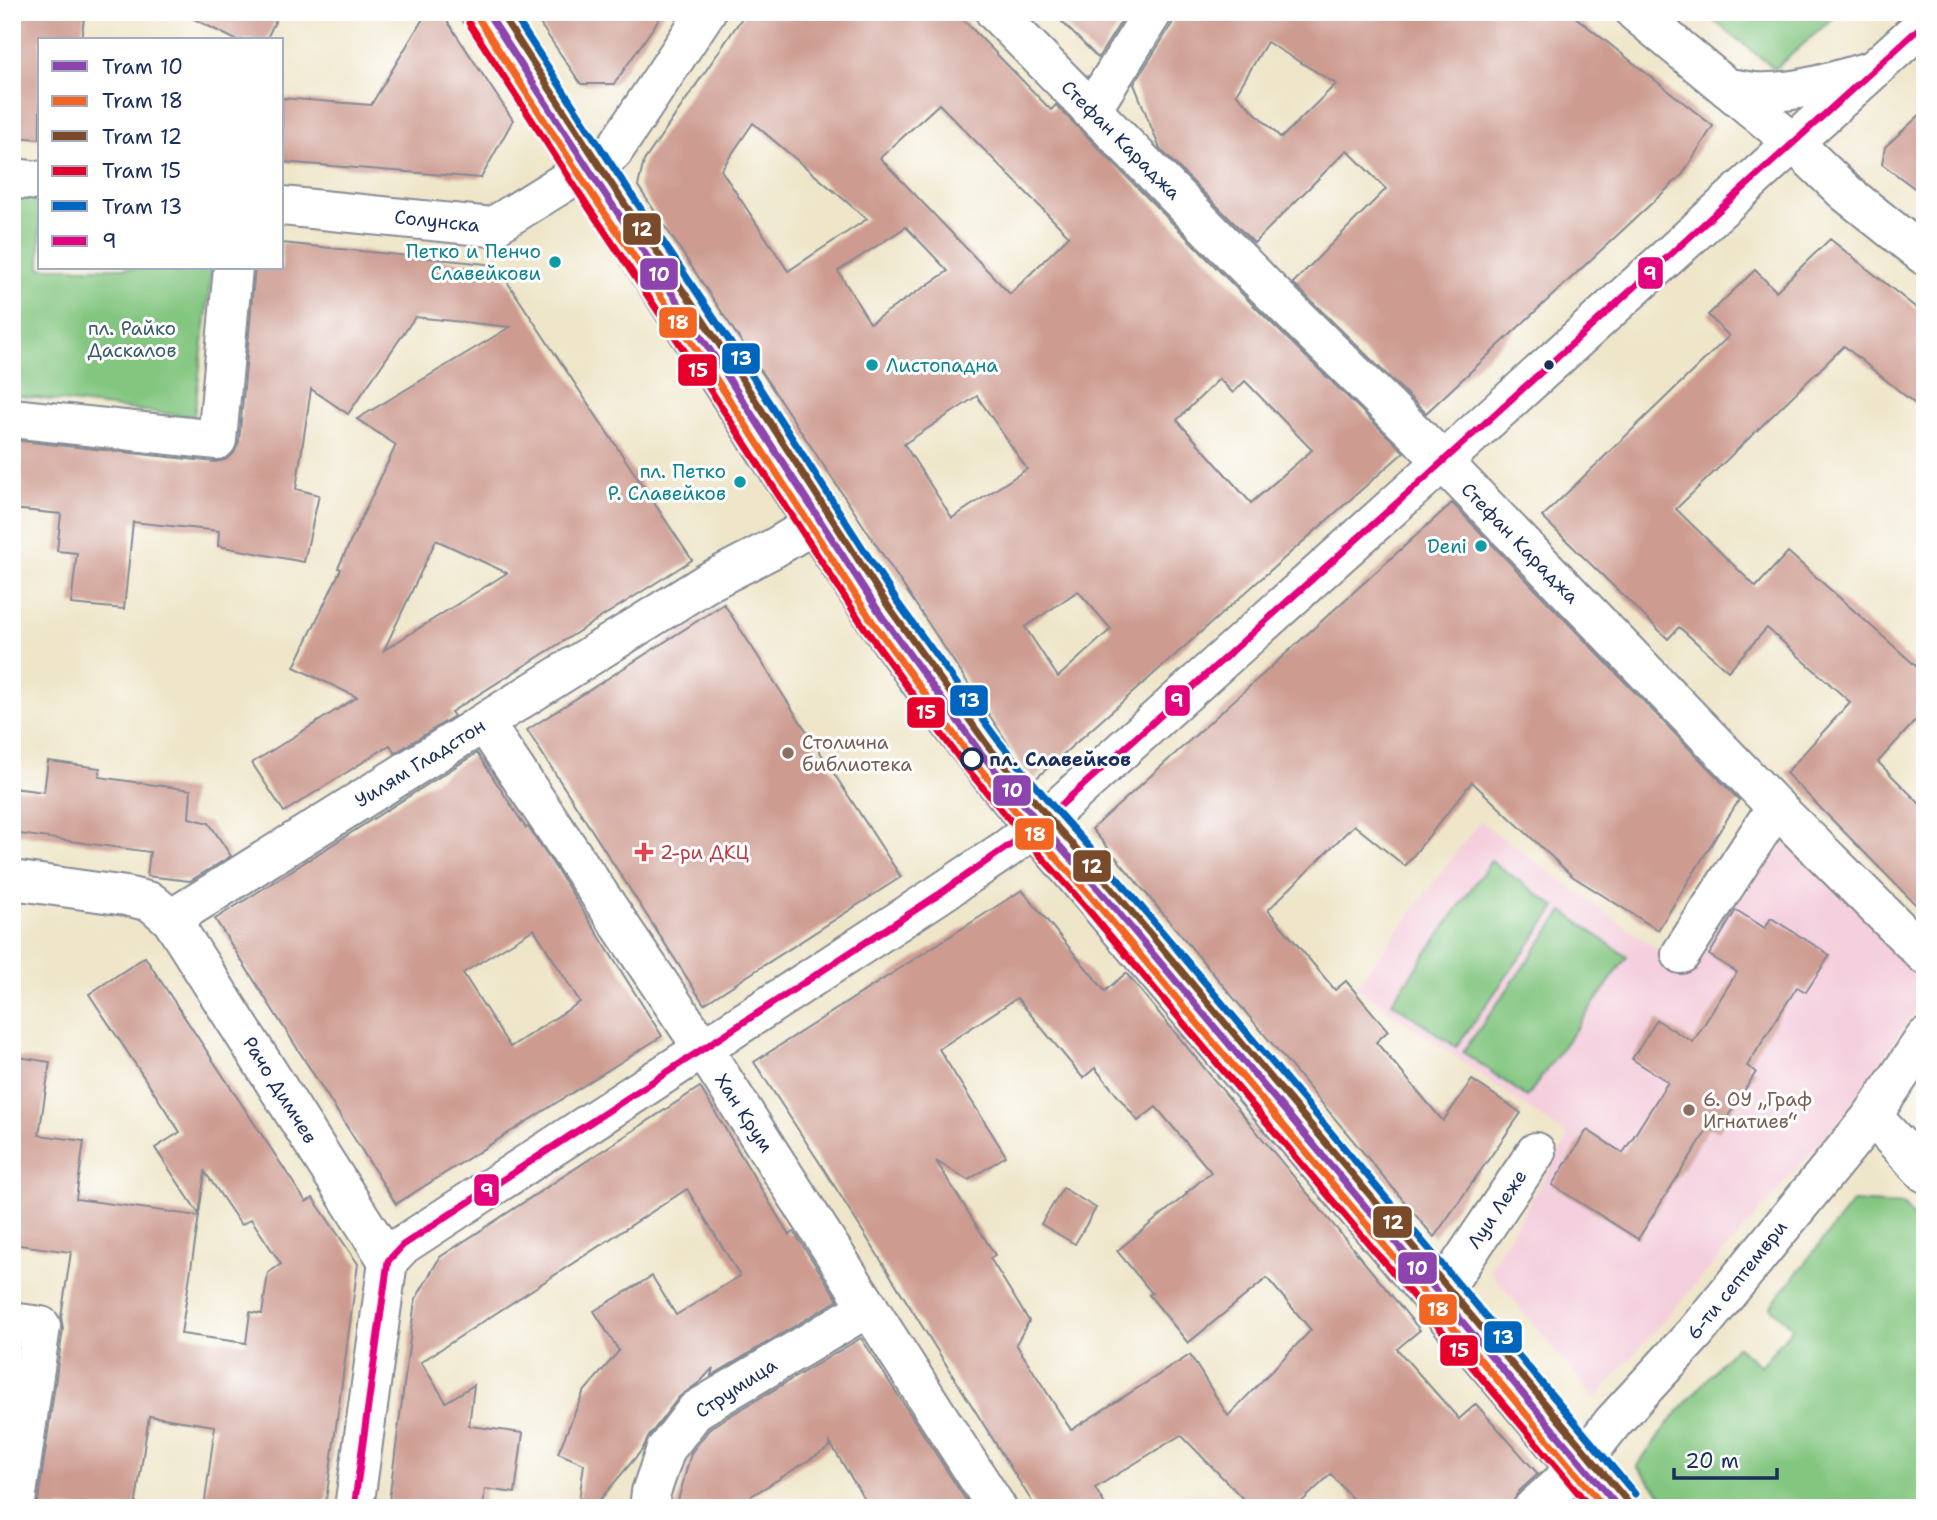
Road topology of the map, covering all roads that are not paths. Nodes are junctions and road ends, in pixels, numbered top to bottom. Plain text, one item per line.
1 (480, 12) edge
2 (706, 12) edge
3 (995, 12) edge
4 (1153, 12) edge
5 (1635, 12) edge
6 (1925, 23) edge
7 (1873, 71) junction
8 (1727, 88) junction
9 (1091, 111) junction
10 (1794, 143) junction
11 (598, 161) junction
12 (12, 177) edge
13 (38, 181) edge
14 (284, 206) edge
15 (1925, 256) edge
16 (233, 270) edge
17 (12, 418) edge
18 (1442, 462) junction
19 (814, 524) junction
20 (484, 723) junction
21 (1776, 807) junction
22 (1034, 828) junction
23 (12, 880) edge
24 (171, 919) junction
25 (1681, 954) dead end
26 (1925, 955) edge
27 (1925, 1038) edge
28 (704, 1050) junction
29 (1872, 1116) junction
30 (1536, 1152) dead end
31 (1925, 1173) edge
32 (388, 1261) junction
33 (1435, 1301) junction
34 (869, 1307) junction
35 (12, 1322) edge
36 (1576, 1469) junction
37 (15, 1508) edge
38 (354, 1508) edge
39 (649, 1508) edge
40 (997, 1508) edge
41 (1533, 1508) edge
42 (1609, 1508) edge

1 - 11 street
2 - 11 street
3 - 9 street, Стефан Караджа
4 - 9 street
5 - 8 street
6 - 7 street
7 - 8 street
7 - 10 street
8 - 10 street
9 - 18 street, Стефан Караджа
10 - 15 street
10 - 18 street
11 - 14 street, Солунска
11 - 19 street
12 - 13 street
16 - 17 street
18 - 21 street, Стефан Караджа
18 - 22 street
19 - 20 street, Уилям Гладстон
19 - 22 street
20 - 24 street, Уилям Гладстон
20 - 28 street, Хан Крум
21 - 25 street
21 - 26 street, Стефан Караджа
22 - 28 street
22 - 33 street
23 - 24 street
24 - 32 street, Рачо Димчев
27 - 29 street, 6-ти септември
28 - 32 street
28 - 34 street, Хан Крум
29 - 31 street
29 - 36 street, 6-ти септември
30 - 33 street, Луи Леже
32 - 38 street
33 - 36 street
34 - 39 street, Струмица
34 - 40 street, Хан Крум
35 - 37 street
36 - 41 street, 6-ти септември
36 - 42 street

